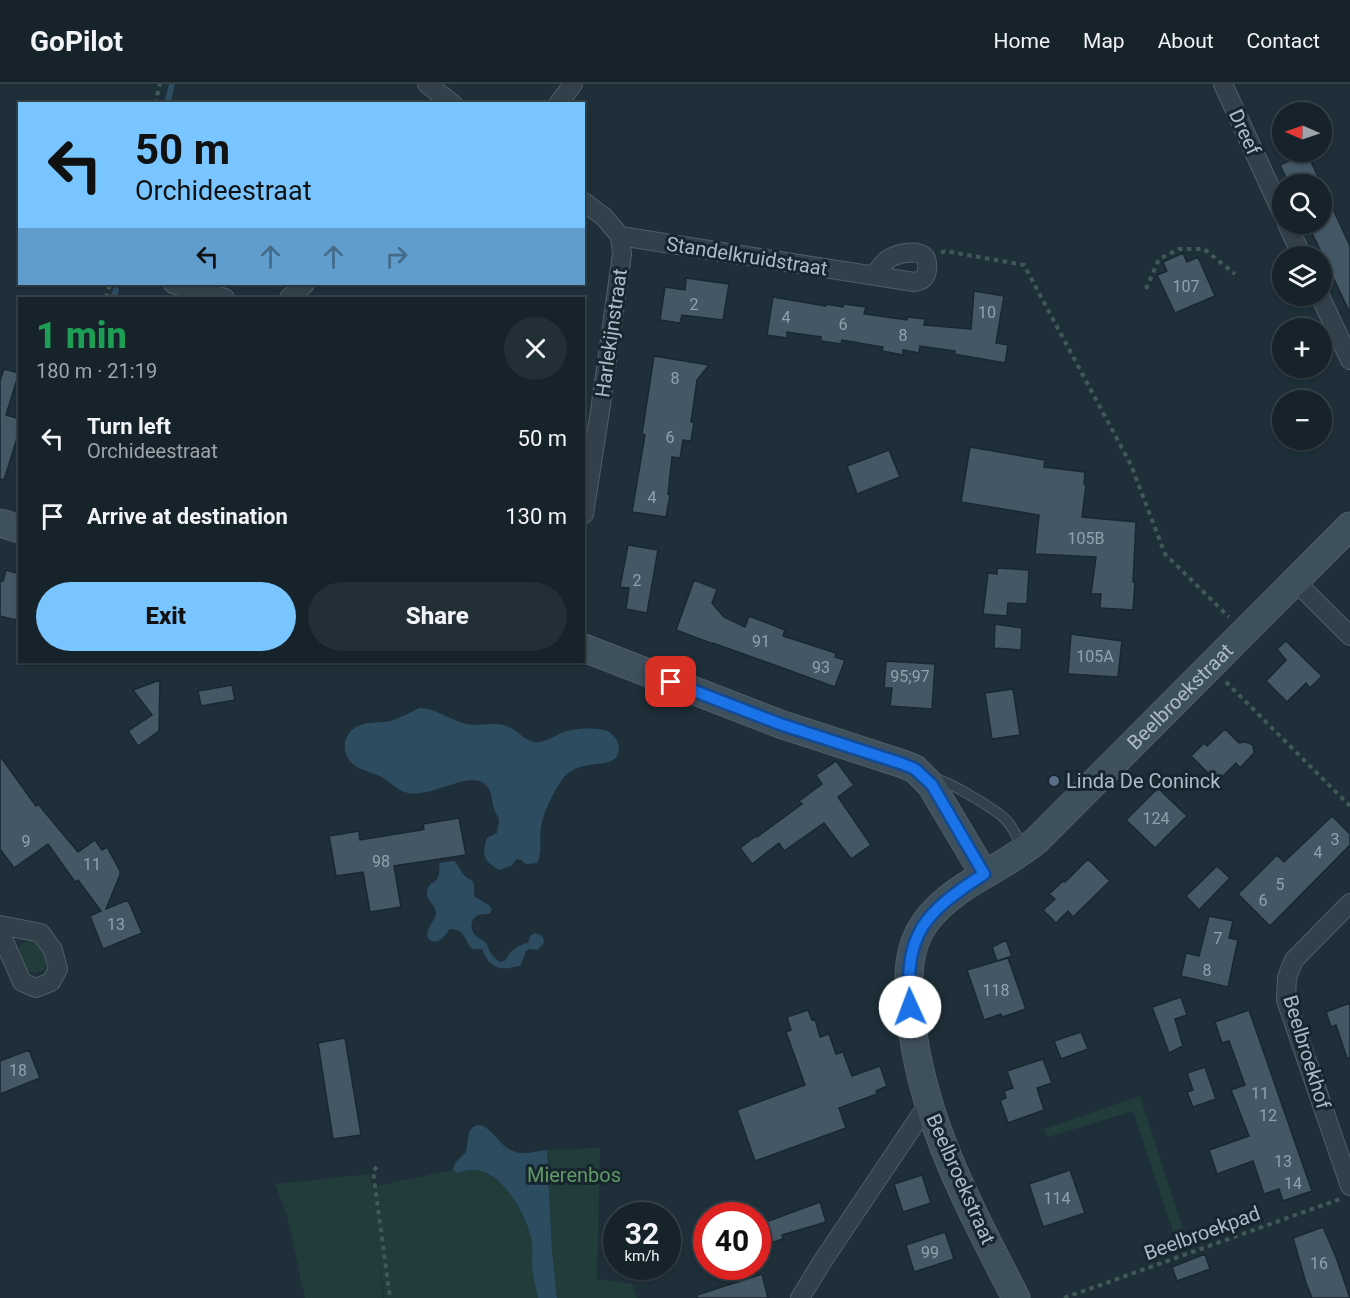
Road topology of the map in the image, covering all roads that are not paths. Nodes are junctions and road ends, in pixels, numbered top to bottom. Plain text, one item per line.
1 (427, 84) edge
2 (573, 84) edge
3 (1223, 84) edge
4 (446, 102) edge
5 (560, 102) edge
6 (1272, 191) edge
7 (585, 203) edge
8 (620, 236) junction
9 (873, 275) junction
10 (180, 285) edge
11 (304, 285) edge
12 (222, 297) edge
13 (290, 297) edge
14 (1325, 306) edge
15 (1350, 360) edge
16 (585, 508) edge
17 (0, 523) edge
18 (1350, 526) edge
19 (18, 528) edge
20 (1295, 581) junction
21 (1350, 636) edge
22 (585, 648) edge
23 (924, 776) junction
24 (1024, 851) junction
25 (984, 874) junction
26 (1350, 903) edge
27 (0, 925) edge
28 (0, 932) edge
29 (928, 1104) junction
30 (1346, 1192) edge
31 (800, 1298) edge
32 (1016, 1298) edge

1 - 4 street
2 - 5 street
3 - 6 street, Dreef
7 - 8 street
8 - 9 street, Standelkruidstraat
8 - 16 street, Harlekijnstraat
9 - 9 street, Standelkruidstraat
10 - 12 street
11 - 13 street
14 - 15 street
17 - 19 street
18 - 20 street, Beelbroekstraat
20 - 21 street
20 - 24 street, Beelbroekstraat
22 - 23 street
23 - 24 lane
23 - 25 street
24 - 25 street, Beelbroekstraat
25 - 29 street, Beelbroekstraat
26 - 30 street, Beelbroekhof
27 - 28 street
29 - 31 street
29 - 32 street, Beelbroekstraat

